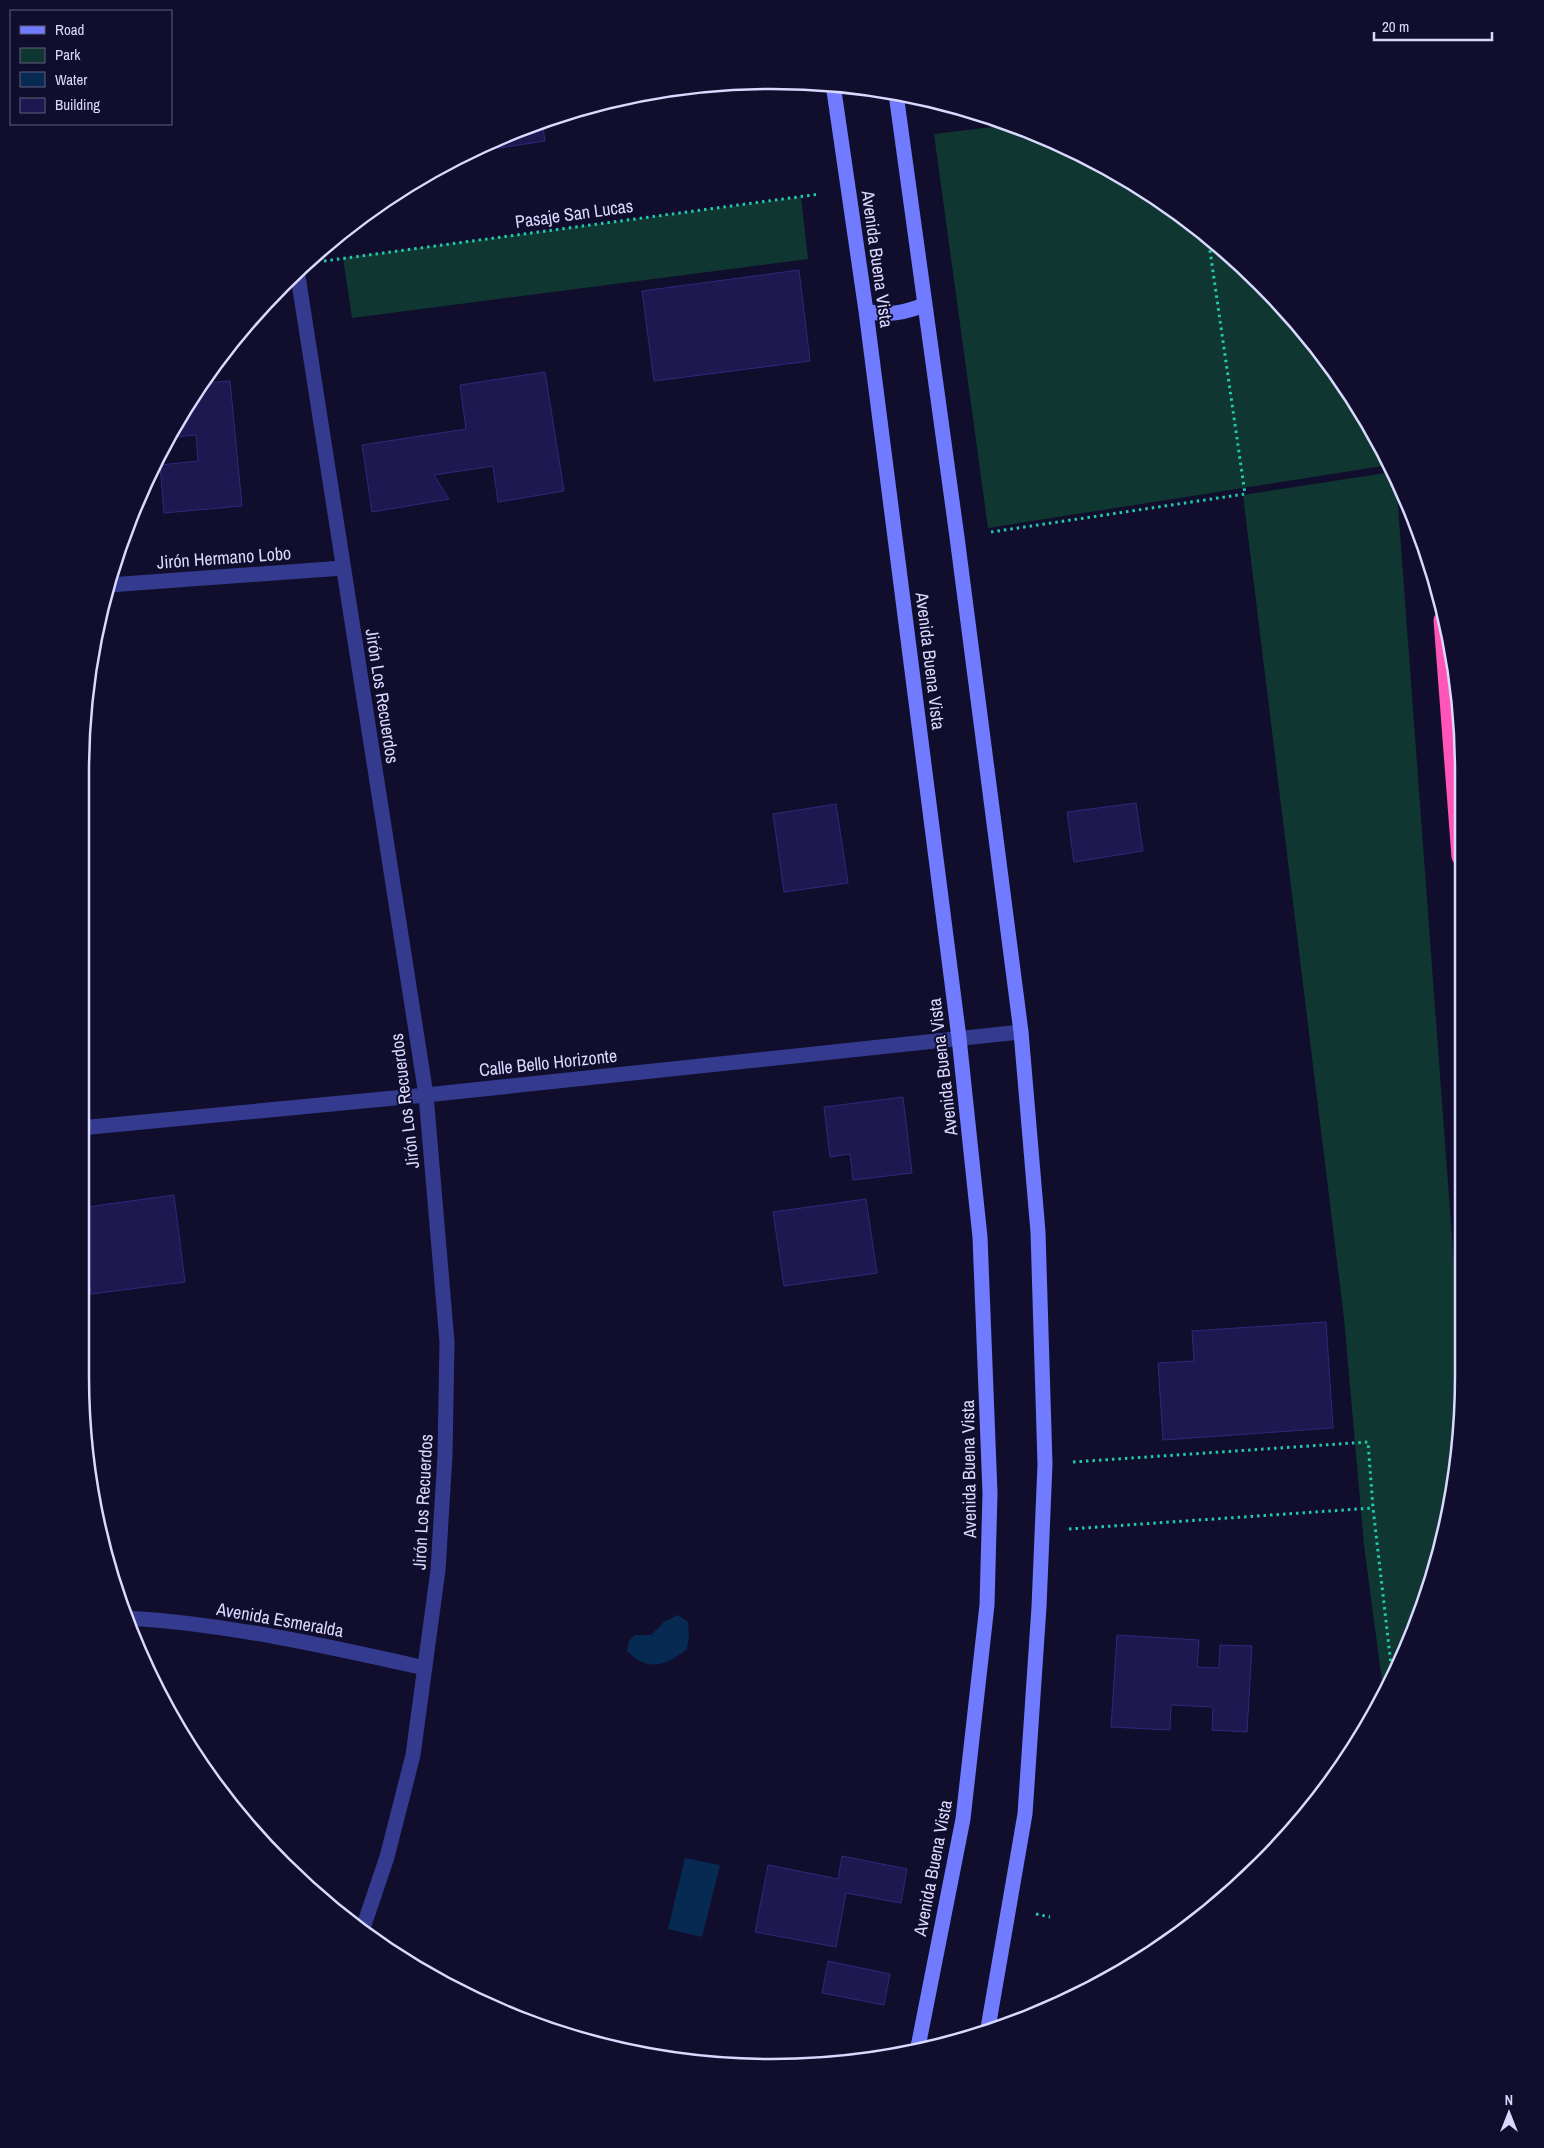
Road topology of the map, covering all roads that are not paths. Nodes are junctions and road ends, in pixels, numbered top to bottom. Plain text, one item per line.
1 (834, 92) edge
2 (897, 101) edge
3 (299, 280) edge
4 (924, 305) junction
5 (866, 311) junction
6 (343, 568) junction
7 (115, 585) edge
8 (1443, 644) edge
9 (1455, 804) edge
10 (1021, 1032) junction
11 (959, 1038) junction
12 (426, 1095) junction
13 (89, 1127) edge
14 (134, 1618) edge
15 (425, 1668) junction
16 (364, 1924) edge
17 (989, 2024) edge
18 (919, 2043) edge

1 - 5 main road, Avenida Buena Vista
2 - 4 main road
3 - 6 street, Jirón Los Recuerdos
4 - 5 main road
4 - 10 main road
5 - 11 main road, Avenida Buena Vista
6 - 7 street, Jirón Hermano Lobo
6 - 12 street, Jirón Los Recuerdos
8 - 9 highway
10 - 11 street, Calle Bello Horizonte
10 - 17 main road
11 - 12 street, Calle Bello Horizonte
11 - 18 main road, Avenida Buena Vista
12 - 13 street, Calle Bello Horizonte
12 - 15 street, Jirón Los Recuerdos
14 - 15 street, Avenida Esmeralda
15 - 16 street, Jirón Los Recuerdos

